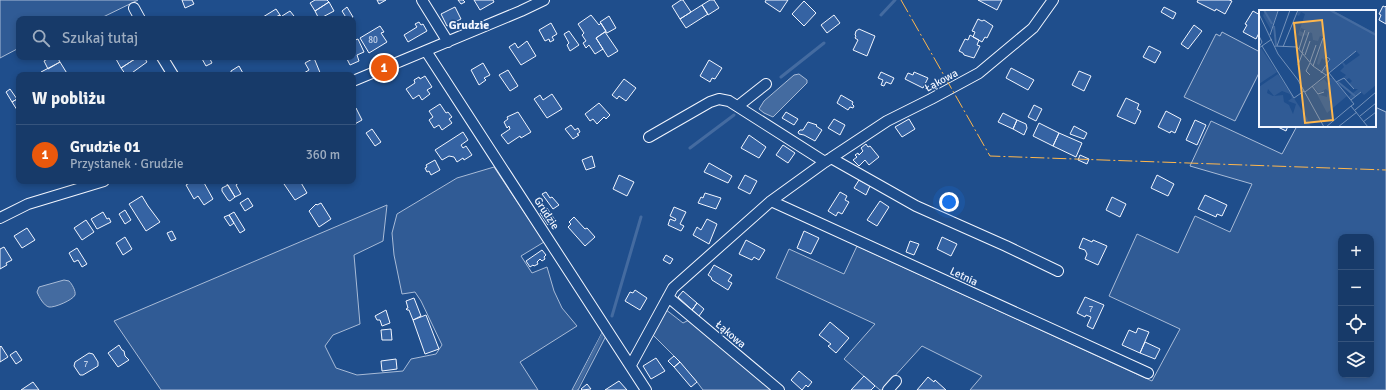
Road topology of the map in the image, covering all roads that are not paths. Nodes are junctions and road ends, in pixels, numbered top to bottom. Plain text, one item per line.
1 (422, 0) edge
2 (544, 0) edge
3 (1053, 0) edge
4 (134, 8) dead end
5 (138, 16) edge
6 (448, 42) junction
7 (426, 51) junction
8 (164, 60) edge
9 (171, 72) edge
10 (356, 80) edge
11 (766, 84) dead end
12 (738, 106) junction
13 (649, 137) dead end
14 (828, 160) junction
15 (94, 184) edge
16 (771, 201) junction
17 (0, 218) edge
18 (1058, 271) dead end
19 (668, 297) junction
20 (631, 365) junction
21 (1148, 373) dead end
22 (896, 381) dead end
23 (646, 390) edge
24 (779, 390) edge
25 (888, 390) edge

1 - 6 street
2 - 6 street
3 - 14 street, Łąkowa
4 - 5 street
6 - 7 street
7 - 10 street
7 - 20 street, Grudzie
8 - 9 street
11 - 12 street
12 - 13 street
12 - 14 street
14 - 16 street, Łąkowa
14 - 18 street
15 - 17 street
16 - 19 street, Łąkowa
16 - 21 street, Letnia
19 - 20 street, Łąkowa
19 - 24 street, Łąkowa
20 - 23 street, Grudzie
22 - 25 street

